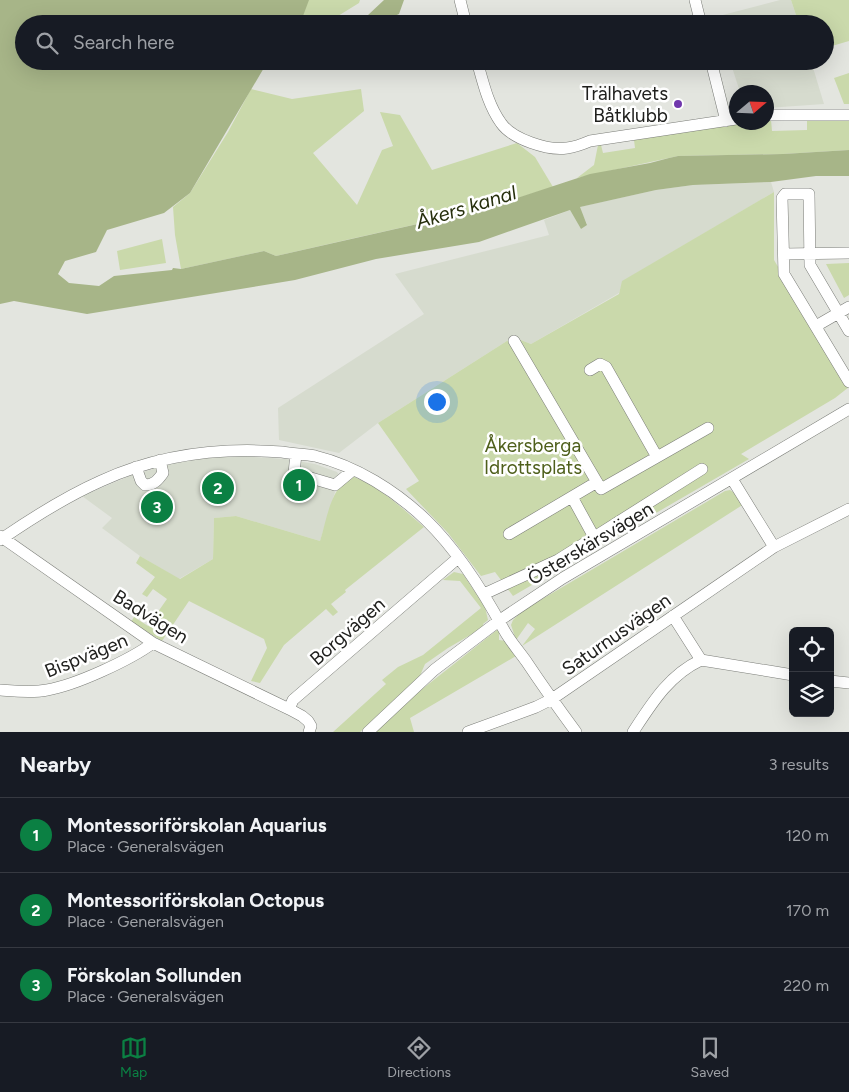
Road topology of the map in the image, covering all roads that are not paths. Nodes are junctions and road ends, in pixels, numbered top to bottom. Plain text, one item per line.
1 (460, 0) edge
2 (695, 0) edge
3 (464, 15) edge
4 (699, 15) edge
5 (480, 70) edge
6 (714, 70) edge
7 (729, 114) edge
8 (774, 115) edge
9 (849, 115) edge
10 (729, 120) edge
11 (849, 253) edge
12 (784, 254) junction
13 (810, 254) junction
14 (849, 307) edge
15 (838, 313) junction
16 (816, 326) junction
17 (849, 331) edge
18 (514, 341) dead end
19 (590, 370) dead end
20 (849, 382) edge
21 (849, 409) edge
22 (708, 428) dead end
23 (296, 454) junction
24 (657, 457) junction
25 (160, 460) junction
26 (136, 467) junction
27 (702, 469) dead end
28 (352, 470) junction
29 (732, 479) junction
30 (597, 482) junction
31 (94, 484) junction
32 (99, 495) dead end
33 (572, 497) junction
34 (641, 508) junction
35 (849, 509) edge
36 (651, 525) junction
37 (509, 534) dead end
38 (594, 537) junction
39 (1, 538) edge
40 (774, 546) junction
41 (458, 558) junction
42 (484, 594) junction
43 (673, 616) junction
44 (500, 620) junction
45 (154, 642) junction
46 (701, 660) junction
47 (789, 674) edge
48 (834, 682) edge
49 (849, 684) edge
50 (0, 690) edge
51 (552, 700) junction
52 (289, 709) junction
53 (309, 732) edge
54 (368, 732) edge
55 (468, 732) edge
56 (576, 732) edge
57 (633, 732) edge

1 - 3 street
2 - 4 street
5 - 10 street
6 - 7 street
8 - 9 street
11 - 13 street
12 - 13 street
12 - 13 street
12 - 16 street
13 - 15 street
14 - 15 street
15 - 16 street
15 - 17 street
16 - 20 street
18 - 30 street
19 - 24 street
21 - 29 street, Österskärsvägen
22 - 24 street
23 - 25 street
23 - 28 street
23 - 28 street
24 - 30 street
25 - 26 street
25 - 26 street
26 - 31 street
27 - 34 street
28 - 41 street
29 - 36 street, Österskärsvägen
29 - 40 street
30 - 33 street
31 - 32 street
31 - 39 street
33 - 37 street
33 - 38 street
34 - 36 street
34 - 38 street
35 - 40 street, Saturnusvägen
36 - 44 street, Österskärsvägen
38 - 42 street
39 - 45 street, Badvägen
40 - 43 street, Saturnusvägen
41 - 42 street
41 - 52 street, Borgvägen
42 - 44 street
43 - 46 street
43 - 51 street, Saturnusvägen
44 - 51 street
44 - 54 street, Österskärsvägen
45 - 50 street, Bispvägen
45 - 52 street, Badvägen
46 - 47 street
46 - 57 street
48 - 49 street
51 - 55 street, Saturnusvägen
51 - 56 street
52 - 53 street

